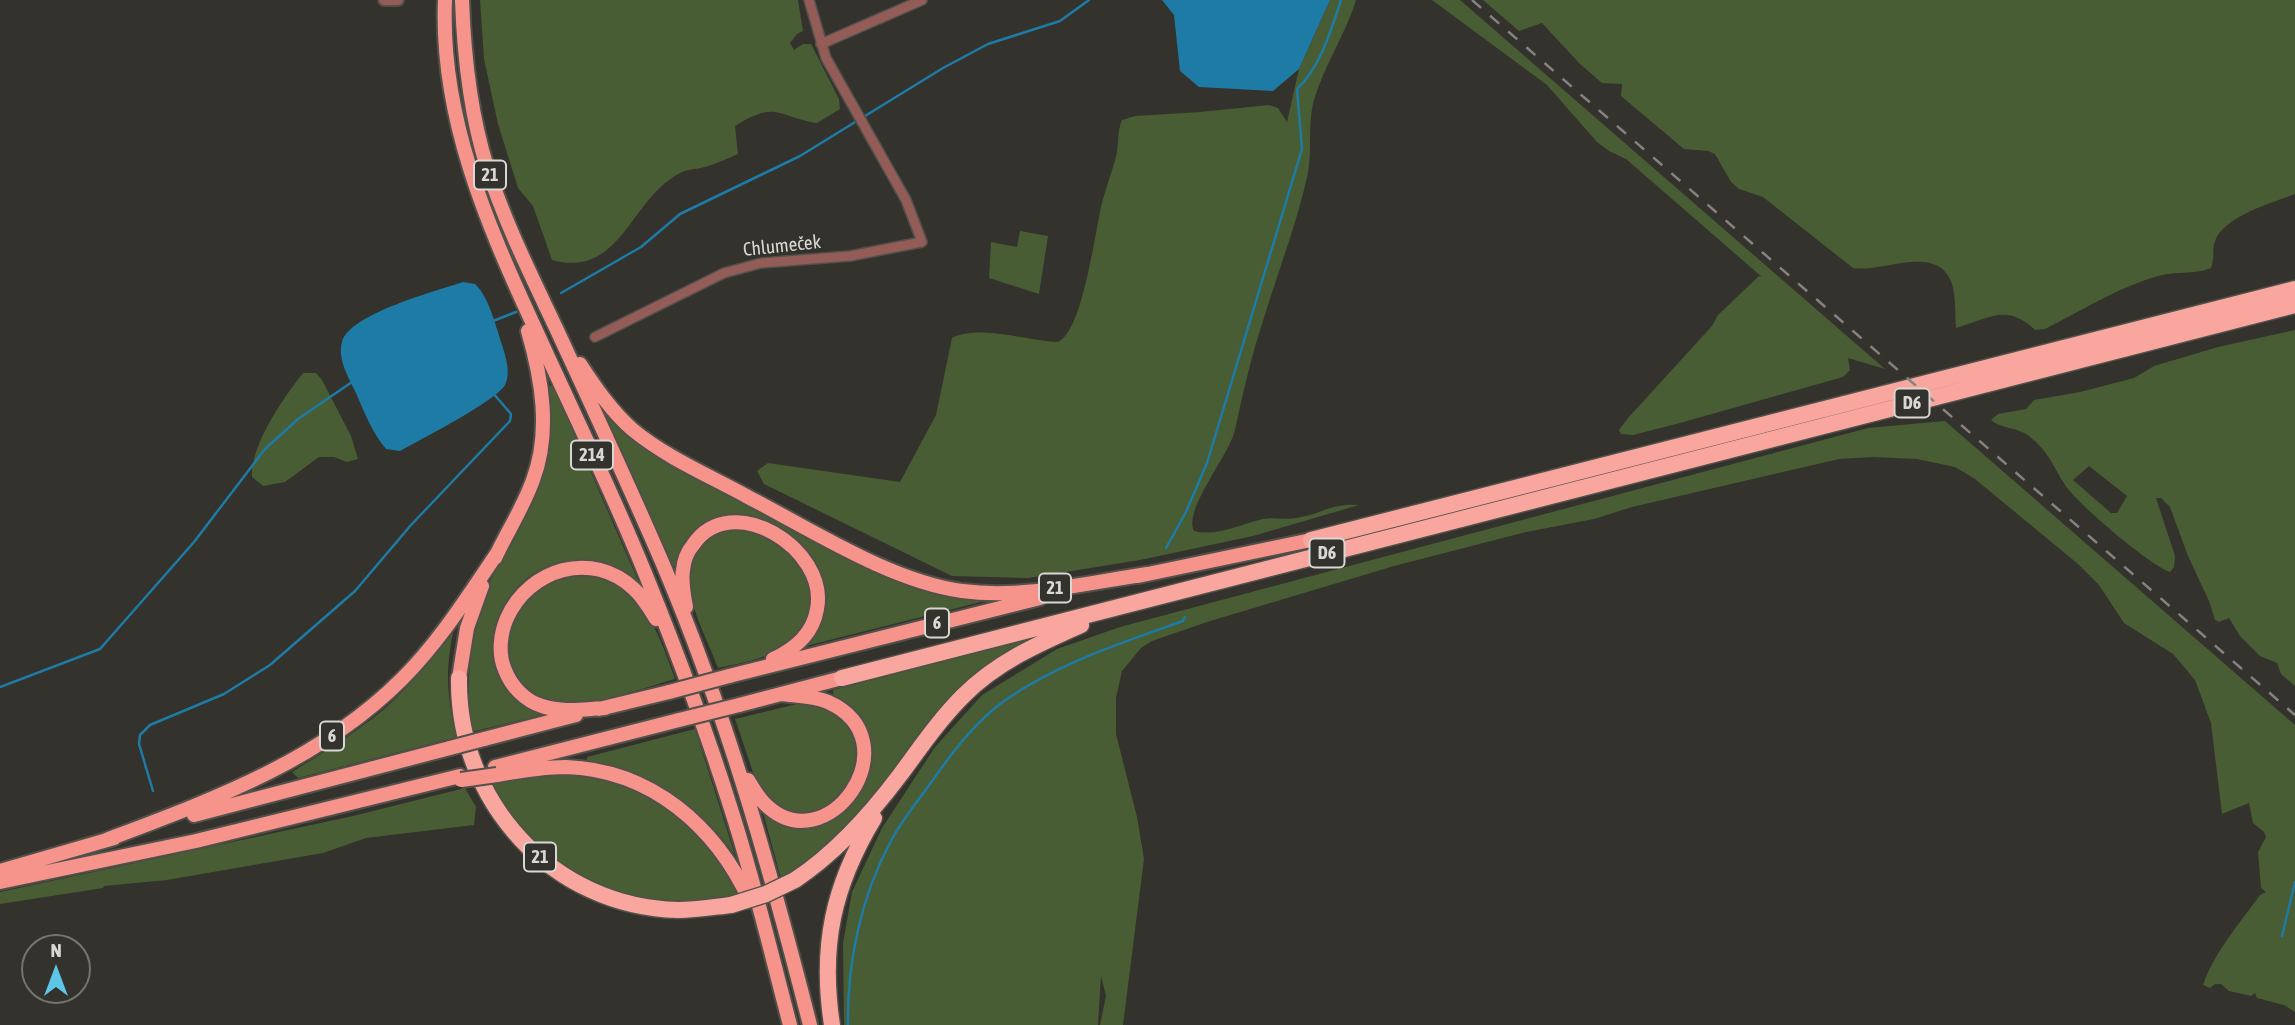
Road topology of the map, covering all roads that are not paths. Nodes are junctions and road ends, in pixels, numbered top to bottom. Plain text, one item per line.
1 (384, 0) edge
2 (398, 0) edge
3 (445, 0) edge
4 (462, 0) edge
5 (809, 0) edge
6 (922, 0) edge
7 (821, 44) junction
8 (507, 267) junction
9 (2295, 289) edge
10 (2295, 305) edge
11 (595, 337) dead end
12 (560, 338) junction
13 (1311, 540) joint
14 (498, 552) junction
15 (1147, 574) junction
16 (1124, 607) junction
17 (691, 636) junction
18 (673, 646) junction
19 (729, 676) junction
20 (459, 678) joint
21 (842, 678) joint
22 (781, 694) junction
23 (605, 708) junction
24 (738, 764) junction
25 (495, 771) junction
26 (899, 777) junction
27 (106, 840) junction
28 (0, 870) edge
29 (0, 883) edge
30 (767, 938) junction
31 (790, 1025) edge
32 (810, 1025) edge
33 (832, 1025) edge

1 - 2 street
3 - 8 highway, 21
4 - 12 highway, 21
5 - 7 street
6 - 7 street
7 - 11 street, Chlumeček
8 - 14 highway, 21
8 - 18 highway, 214
9 - 13 highway, D6
10 - 16 highway, D6
12 - 15 highway, 21
12 - 17 highway, 214
13 - 15 highway, 6
14 - 20 highway, 21
14 - 27 highway, 6
15 - 19 highway, 6
16 - 21 highway, D6
16 - 26 highway, 21
17 - 19 highway, 6
17 - 24 highway, 214
18 - 23 highway, 6
18 - 30 highway, 214
19 - 23 highway, 6, bridge
20 - 26 highway, 21, bridge
21 - 22 highway
22 - 24 highway
22 - 25 highway, bridge
23 - 27 highway, 6, bridge
24 - 32 highway, 214
25 - 29 highway
25 - 30 highway
26 - 33 highway, 21
27 - 28 highway, 6
30 - 31 highway, 214

